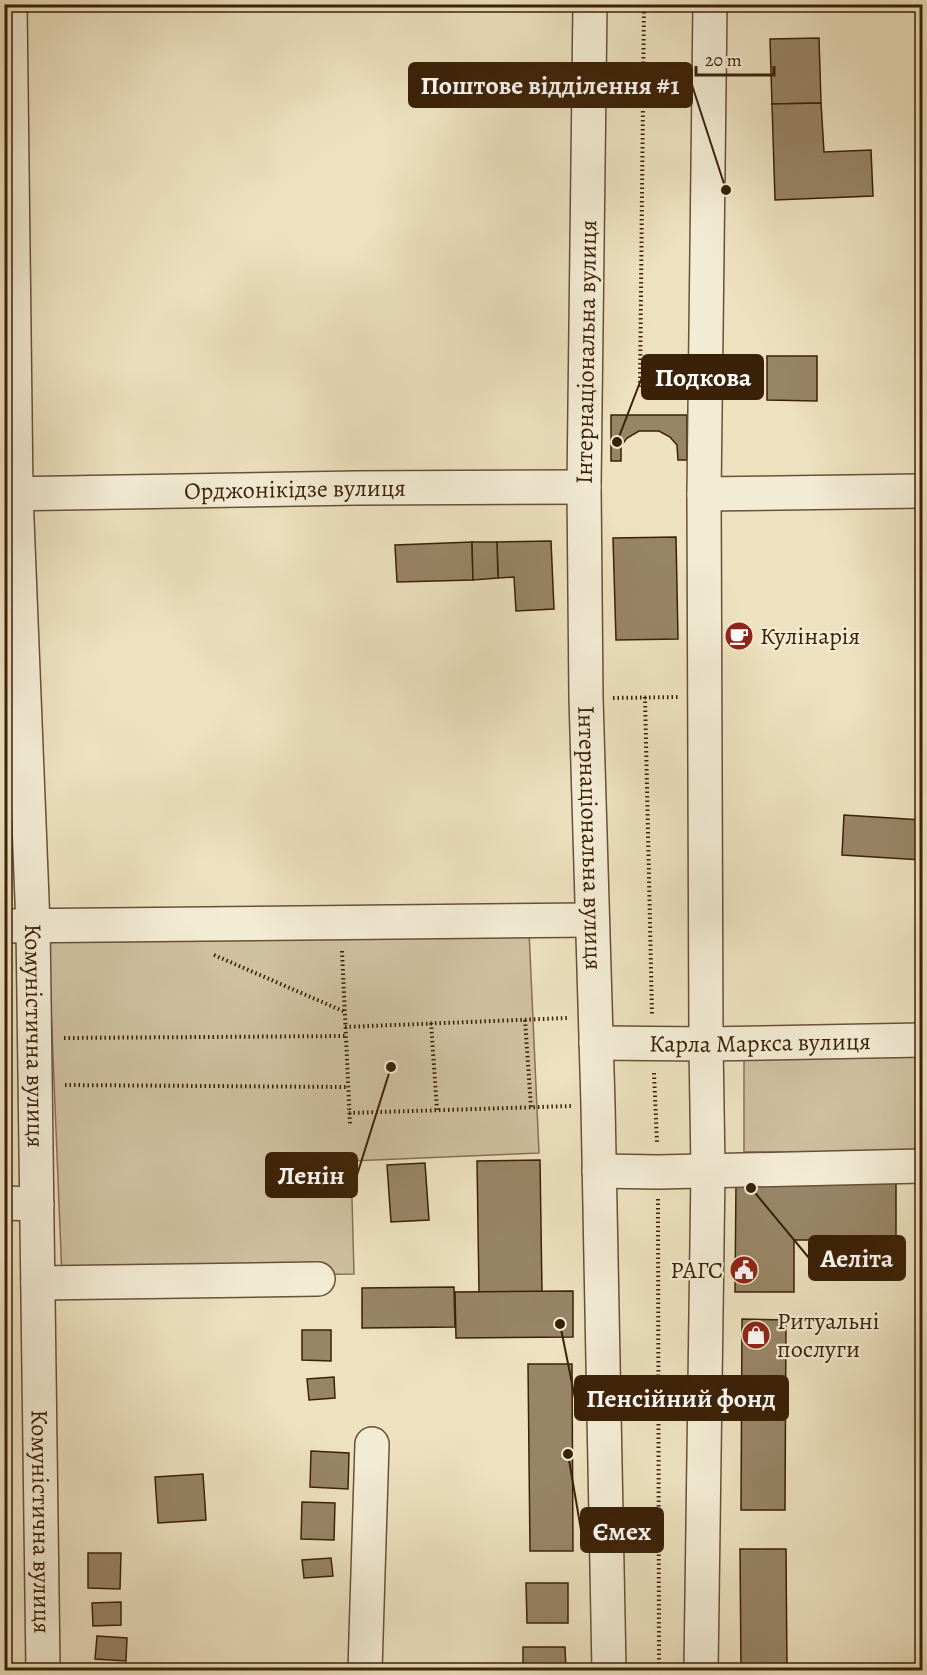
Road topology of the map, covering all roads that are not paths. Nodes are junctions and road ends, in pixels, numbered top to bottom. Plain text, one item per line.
1 (10, 4) edge
2 (590, 4) edge
3 (710, 4) edge
4 (584, 487) junction
5 (922, 491) edge
6 (10, 494) edge
7 (704, 494) junction
8 (591, 920) junction
9 (19, 925) edge
10 (596, 1030) junction
11 (922, 1040) edge
12 (706, 1044) junction
13 (922, 1166) edge
14 (708, 1170) junction
15 (599, 1171) junction
16 (4, 1203) edge
17 (37, 1204) junction
18 (318, 1279) dead end
19 (38, 1283) junction
20 (372, 1444) dead end
21 (43, 1671) edge
22 (365, 1671) edge
23 (609, 1671) edge
24 (701, 1671) edge

1 - 6 street, Комуністична вулиця
2 - 4 street, Інтернаціональна вулиця
3 - 7 street
4 - 6 street, Орджонікідзе вулиця
4 - 8 street, Інтернаціональна вулиця
5 - 7 street
6 - 9 street, Комуністична вулиця
7 - 12 street
8 - 9 street
8 - 10 street, Інтернаціональна вулиця
9 - 17 street, Комуністична вулиця
10 - 12 street, Карла Маркса вулиця
10 - 15 street, Інтернаціональна вулиця
11 - 12 street, Карла Маркса вулиця
12 - 14 street
13 - 14 street
14 - 15 street
14 - 24 street
15 - 23 street, Інтернаціональна вулиця
16 - 17 street
17 - 19 street, Комуністична вулиця
18 - 19 street
19 - 21 street, Комуністична вулиця
20 - 22 street

